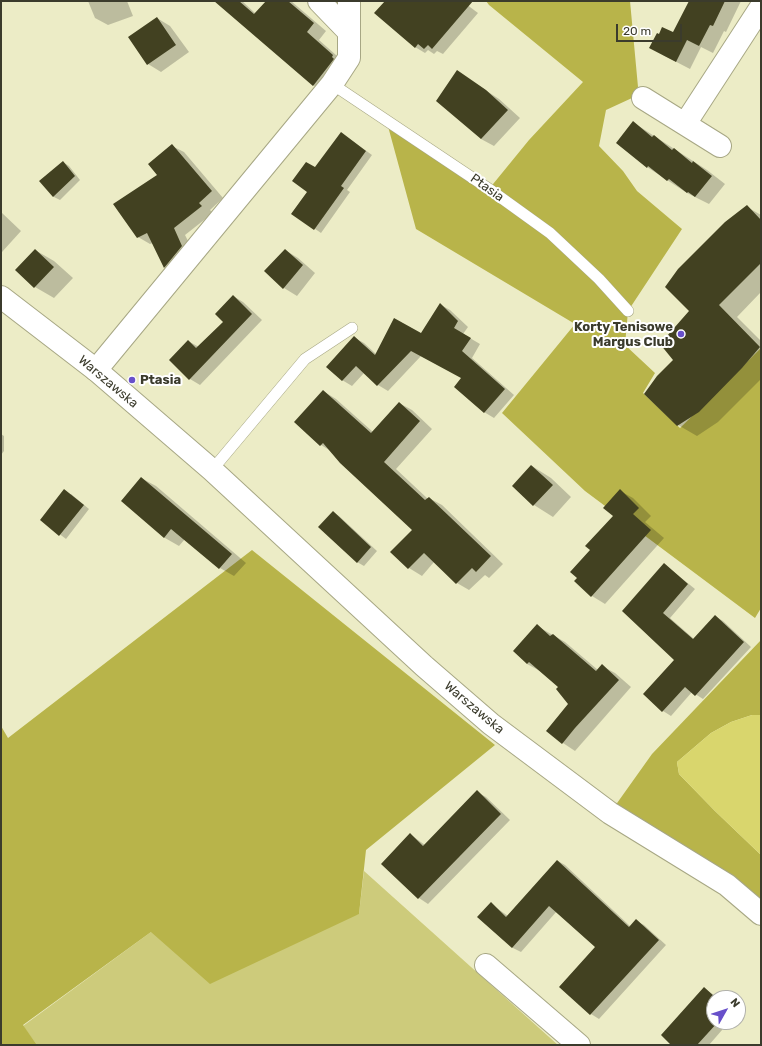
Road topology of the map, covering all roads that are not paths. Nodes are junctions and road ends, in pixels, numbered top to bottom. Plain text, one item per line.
1 (319, 1) edge
2 (349, 1) edge
3 (761, 7) edge
4 (348, 31) junction
5 (332, 84) junction
6 (643, 98) dead end
7 (685, 124) junction
8 (720, 146) dead end
9 (1, 297) edge
10 (628, 311) dead end
11 (352, 328) dead end
12 (96, 370) junction
13 (212, 470) junction
14 (761, 914) edge
15 (486, 965) dead end
16 (579, 1045) edge

1 - 4 street
2 - 4 street
3 - 7 street
4 - 5 street
5 - 10 lane, Ptasia
5 - 12 street
6 - 7 street
7 - 8 street
9 - 12 street, Warszawska
11 - 13 lane
12 - 13 street, Warszawska
13 - 14 street, Warszawska
15 - 16 street

